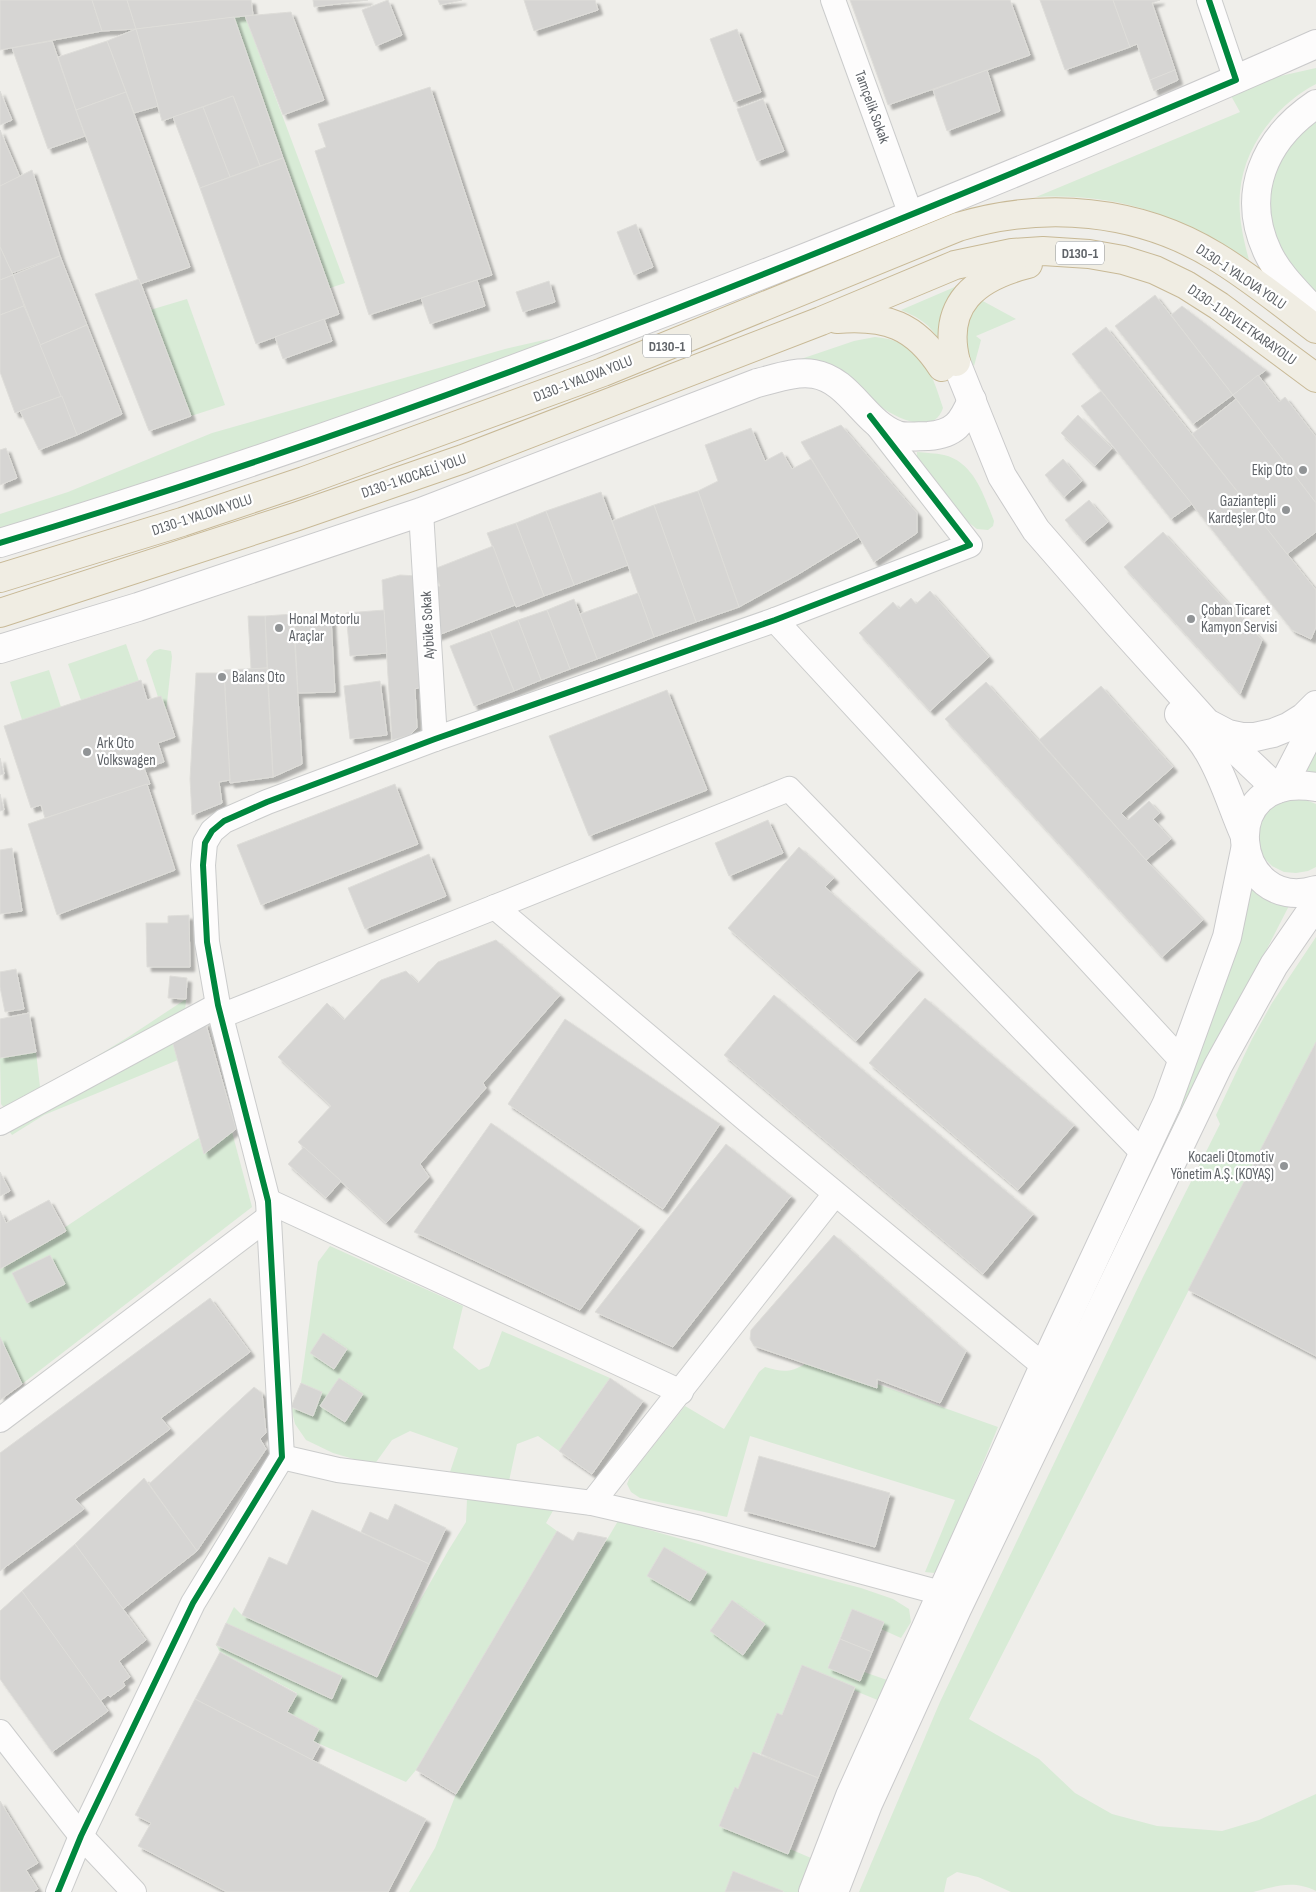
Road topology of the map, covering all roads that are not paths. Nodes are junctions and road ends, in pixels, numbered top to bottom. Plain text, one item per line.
1 (833, 0) edge
2 (1209, 0) edge
3 (1316, 44) edge
4 (1316, 59) edge
5 (1236, 80) junction
6 (1316, 104) edge
7 (911, 215) junction
8 (1089, 254) junction
9 (1316, 313) edge
10 (821, 320) junction
11 (1316, 329) edge
12 (949, 365) junction
13 (1316, 378) edge
14 (968, 409) junction
15 (870, 416) junction
16 (421, 512) junction
17 (0, 544) edge
18 (0, 578) edge
19 (0, 613) edge
20 (775, 620) junction
21 (0, 649) edge
22 (1316, 705) edge
23 (1316, 721) edge
24 (1207, 723) junction
25 (435, 739) junction
26 (1316, 787) edge
27 (1280, 788) junction
28 (1245, 842) junction
29 (1316, 890) edge
30 (1316, 904) edge
31 (495, 907) junction
32 (219, 1011) junction
33 (1182, 1061) junction
34 (0, 1122) edge
35 (1144, 1153) junction
36 (835, 1194) junction
37 (268, 1209) junction
38 (1044, 1366) junction
39 (681, 1392) junction
40 (0, 1420) edge
41 (282, 1457) junction
42 (592, 1503) junction
43 (941, 1593) junction
44 (0, 1732) edge
45 (81, 1836) junction
46 (58, 1892) edge
47 (134, 1892) edge
48 (814, 1892) edge
49 (834, 1892) edge

1 - 7 street, Tamçelik Sokak
2 - 5 street
3 - 5 main road
4 - 5 main road
5 - 7 main road
6 - 9 main road
7 - 17 main road
8 - 10 highway, D130-1 DEVLETKARAYOLU / D130-1
8 - 12 highway
8 - 13 highway, D130-1 DEVLETKARAYOLU / D130-1
10 - 12 highway
10 - 19 highway, D130-1 KOCAELİ YOLU / D130-1
11 - 18 highway, D130-1 YALOVA YOLU / D130-1
12 - 14 main road
14 - 15 main road
14 - 24 main road
14 - 28 main road
15 - 16 main road
15 - 20 street
16 - 21 main road
16 - 25 street, Aybüke Sokak
20 - 25 street
20 - 33 street
22 - 24 main road
23 - 27 main road
24 - 27 main road
25 - 32 street
26 - 27 main road
27 - 28 main road
28 - 29 main road
28 - 33 main road
30 - 49 main road
31 - 32 street
31 - 35 street
31 - 36 street
32 - 34 street
32 - 37 street
33 - 35 main road
35 - 38 main road
36 - 38 street
36 - 39 street
37 - 39 street
37 - 40 street
37 - 41 street
38 - 43 main road
39 - 42 street
41 - 42 street
41 - 45 street
42 - 43 street
43 - 48 main road
44 - 45 street
45 - 46 street
45 - 47 street

